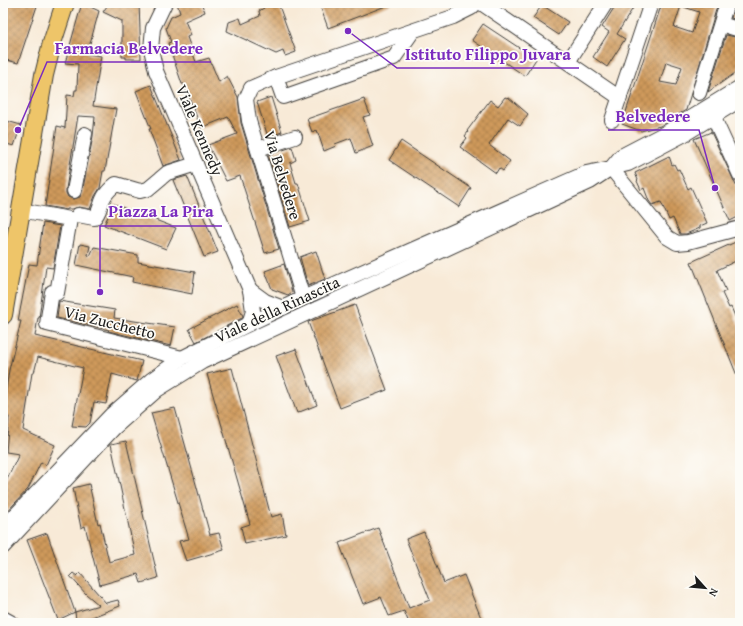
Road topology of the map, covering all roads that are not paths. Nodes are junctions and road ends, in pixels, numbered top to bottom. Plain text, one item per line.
1 (65, 3) edge
2 (165, 3) edge
3 (476, 3) edge
4 (481, 3) edge
5 (606, 3) edge
6 (651, 3) edge
7 (727, 3) edge
8 (721, 24) junction
9 (740, 30) edge
10 (413, 31) junction
11 (568, 62) junction
12 (276, 77) junction
13 (740, 87) edge
14 (699, 94) dead end
15 (620, 98) junction
16 (740, 100) edge
17 (713, 116) junction
18 (612, 120) dead end
19 (85, 134) dead end
20 (295, 137) dead end
21 (258, 149) junction
22 (196, 164) junction
23 (611, 168) junction
24 (740, 175) edge
25 (74, 191) dead end
26 (20, 210) junction
27 (78, 215) dead end
28 (740, 228) edge
29 (250, 290) junction
30 (303, 298) junction
31 (283, 308) junction
32 (3, 315) edge
33 (249, 324) junction
34 (182, 358) junction
35 (3, 527) edge
36 (3, 547) edge
37 (3, 618) edge
38 (12, 623) edge

1 - 26 main road
2 - 22 street, Viale Kennedy
3 - 10 street, Via Belvedere
4 - 11 street
5 - 11 street
6 - 15 street
7 - 8 street
8 - 9 street
8 - 14 street
10 - 12 street, Via Belvedere
10 - 12 street
11 - 15 street
12 - 21 street, Via Belvedere
13 - 23 street, Viale della Rinascita
15 - 18 street
16 - 17 street, Viale della Rinascita
17 - 23 street, Viale della Rinascita
17 - 24 street
19 - 25 street
20 - 21 street
21 - 30 street, Via Belvedere
22 - 27 street
22 - 29 street, Viale Kennedy
23 - 28 street
23 - 30 street, Viale della Rinascita
23 - 36 street, Viale della Rinascita
26 - 32 main road
26 - 34 street, Via Zucchetto
29 - 31 street
29 - 33 street, Viale Kennedy
30 - 31 street, Viale della Rinascita
31 - 33 street, Viale della Rinascita
33 - 34 street, Viale della Rinascita
34 - 35 street, Viale della Rinascita
37 - 38 street

